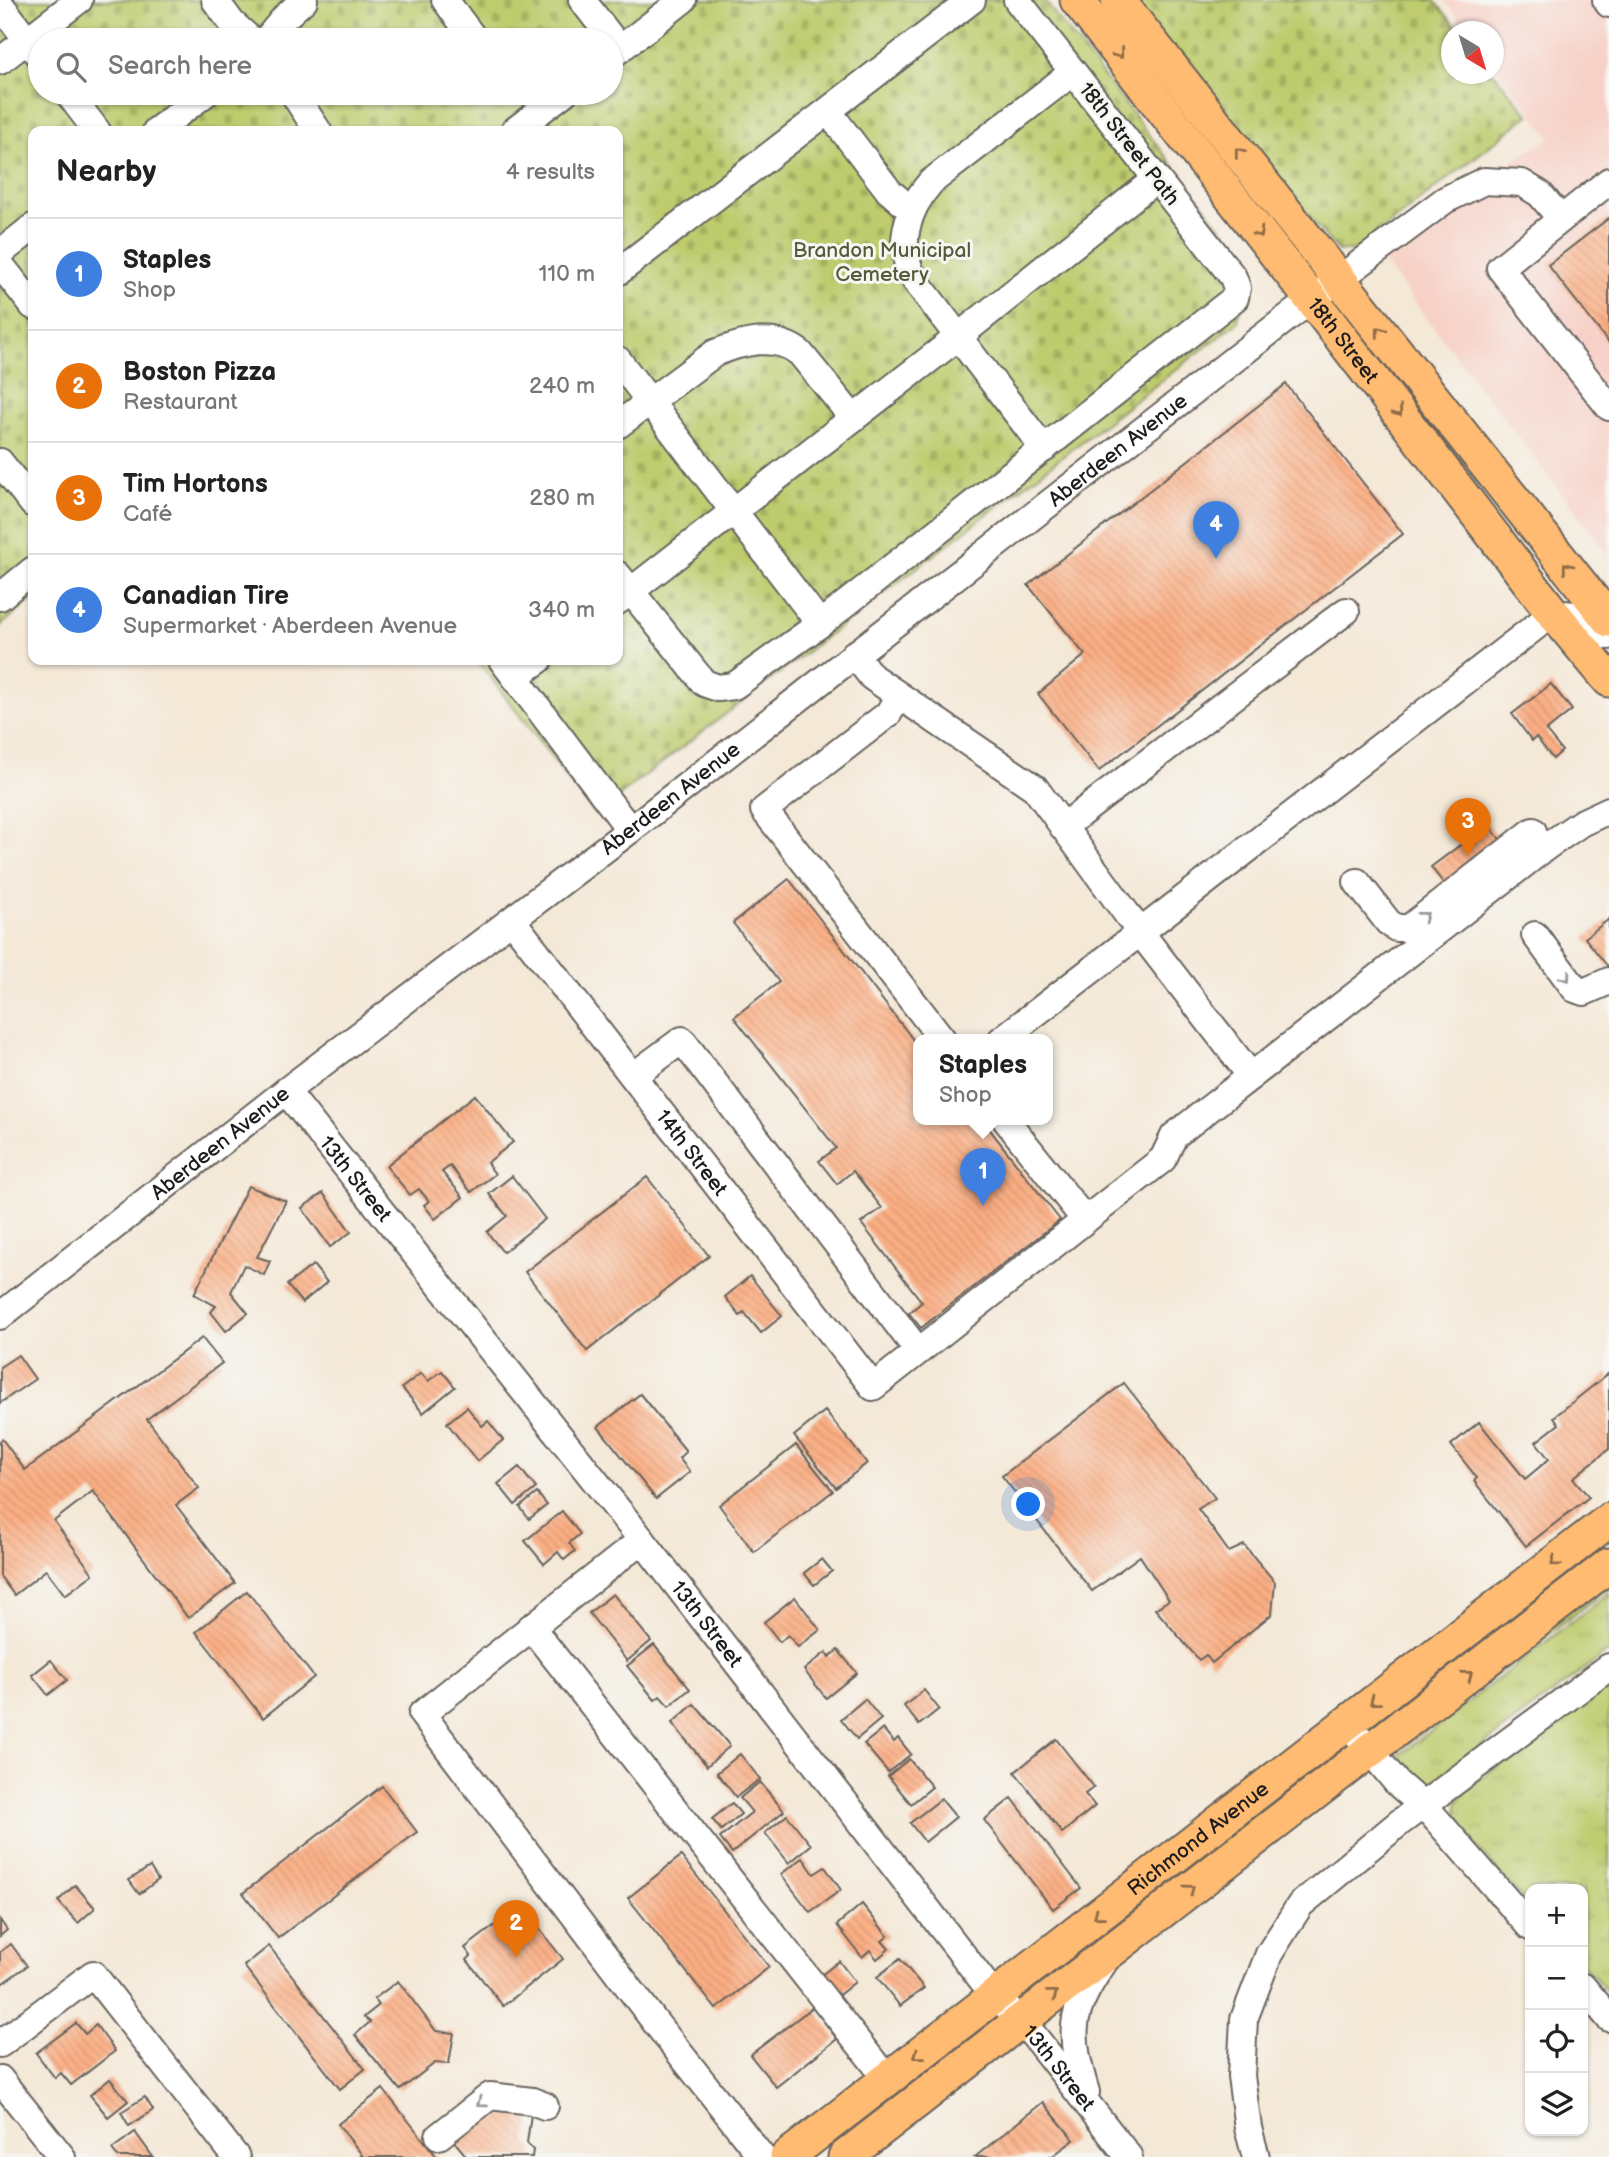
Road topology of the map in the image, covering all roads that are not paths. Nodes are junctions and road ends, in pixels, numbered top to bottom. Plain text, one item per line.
1 (79, 0) edge
2 (215, 0) edge
3 (304, 0) edge
4 (445, 0) edge
5 (582, 0) edge
6 (683, 0) edge
7 (972, 0) edge
8 (1017, 0) edge
9 (1077, 0) edge
10 (1118, 0) edge
11 (0, 4) edge
12 (53, 28) edge
13 (238, 28) edge
14 (276, 28) edge
15 (466, 28) edge
16 (600, 28) edge
17 (28, 41) edge
18 (623, 46) edge
19 (28, 51) edge
20 (0, 61) edge
21 (1073, 72) junction
22 (77, 105) edge
23 (190, 105) edge
24 (301, 105) edge
25 (543, 105) edge
26 (828, 111) junction
27 (93, 126) edge
28 (162, 126) edge
29 (315, 126) edge
30 (520, 126) edge
31 (1156, 179) junction
32 (1609, 181) edge
33 (911, 210) junction
34 (1561, 219) junction
35 (28, 231) edge
36 (0, 253) edge
37 (0, 264) edge
38 (623, 268) edge
39 (1339, 280) junction
40 (28, 300) edge
41 (1312, 300) junction
42 (958, 337) junction
43 (623, 366) edge
44 (649, 400) junction
45 (1609, 407) edge
46 (853, 418) junction
47 (623, 421) edge
48 (1044, 449) junction
49 (0, 462) edge
50 (28, 498) edge
51 (734, 510) junction
52 (28, 574) edge
53 (623, 588) edge
54 (623, 590) edge
55 (0, 597) edge
56 (1346, 611) dead end
57 (1553, 613) junction
58 (1609, 620) edge
59 (820, 624) junction
60 (1609, 636) edge
61 (854, 654) junction
62 (509, 668) edge
63 (1609, 680) edge
64 (899, 696) junction
65 (1609, 810) edge
66 (1063, 827) junction
67 (630, 830) junction
68 (1533, 831) dead end
69 (1356, 882) dead end
70 (512, 920) junction
71 (1140, 932) junction
72 (1535, 935) dead end
73 (1609, 981) edge
74 (938, 1034) edge
75 (1009, 1034) edge
76 (633, 1076) junction
77 (1251, 1076) junction
78 (286, 1091) junction
79 (1010, 1125) edge
80 (1085, 1220) junction
81 (0, 1316) edge
82 (918, 1351) junction
83 (1609, 1520) edge
84 (642, 1540) junction
85 (1609, 1565) edge
86 (531, 1627) junction
87 (1609, 1667) edge
88 (1347, 1722) junction
89 (1370, 1751) junction
90 (1423, 1805) junction
91 (1525, 1921) edge
92 (1116, 1945) junction
93 (1588, 1993) edge
94 (996, 1995) junction
95 (1609, 2018) edge
96 (1020, 2020) junction
97 (0, 2044) edge
98 (0, 2079) edge
99 (887, 2079) junction
100 (545, 2106) dead end
101 (1090, 2107) junction
102 (439, 2136) dead end
103 (62, 2157) edge
104 (236, 2157) edge
105 (762, 2157) edge
106 (787, 2157) edge
107 (845, 2157) edge
108 (1128, 2157) edge
109 (1256, 2157) edge

1 - 12 street
2 - 13 street
3 - 14 street
4 - 15 street
5 - 16 street
6 - 18 street
7 - 26 street
8 - 21 street, 18th Street Path
9 -> 41 main road, 18th Street
39 -> 10 main road, 18th Street
11 - 17 street
19 - 20 street
21 - 31 street, 18th Street Path
21 - 33 street
22 - 27 street
23 - 28 street
24 - 29 street
25 - 30 street
26 - 33 street
26 - 38 street
31 - 42 street
31 - 48 street, 18th Street Path
32 - 34 street
33 - 42 street
34 - 39 street, Aberdeen Avenue
34 - 45 street
35 - 36 street
37 - 40 street
39 - 41 street, Aberdeen Avenue
58 -> 39 main road, 18th Street
41 -> 57 main road, 18th Street
41 - 61 street, Aberdeen Avenue
42 - 46 street
42 - 48 street
43 - 44 street
44 - 46 street
44 - 47 street
44 - 51 street
46 - 51 street
48 - 59 street
49 - 50 street
51 - 53 street
51 - 59 street
52 - 55 street
54 - 59 street
56 - 66 street
57 - 60 street
57 - 63 main road, 18th Street
57 - 71 street
61 - 64 street
61 - 67 street, Aberdeen Avenue
62 - 67 street
64 - 66 street
64 - 74 street
65 - 77 street
66 - 71 street
67 - 70 street, Aberdeen Avenue
69 -> 68 street
70 - 76 street, 14th Street
70 - 78 street, Aberdeen Avenue
71 - 75 street
71 - 77 street
72 -> 73 street
76 - 82 street, 14th Street
76 - 82 street
77 - 80 street
78 - 81 street, Aberdeen Avenue
78 - 84 street, 13th Street
79 - 80 street
80 - 82 street
83 -> 88 main road, Richmond Avenue
84 - 86 street
84 - 94 street, 13th Street
89 -> 85 main road, Richmond Avenue
86 - 99 street
86 - 105 street
87 - 90 street
88 - 89 street
88 -> 94 main road, Richmond Avenue
89 - 90 street
92 -> 89 main road, Richmond Avenue
90 - 91 street
90 - 109 street
96 -> 92 main road, Richmond Avenue
92 - 101 street
93 - 95 street
94 - 96 street, 13th Street
94 -> 99 main road, Richmond Avenue
96 - 101 street, 13th Street
96 - 107 main road, Richmond Avenue
97 - 104 street
98 - 103 street
99 - 106 main road, Richmond Avenue
100 -> 102 street
101 - 108 street, 13th Street

